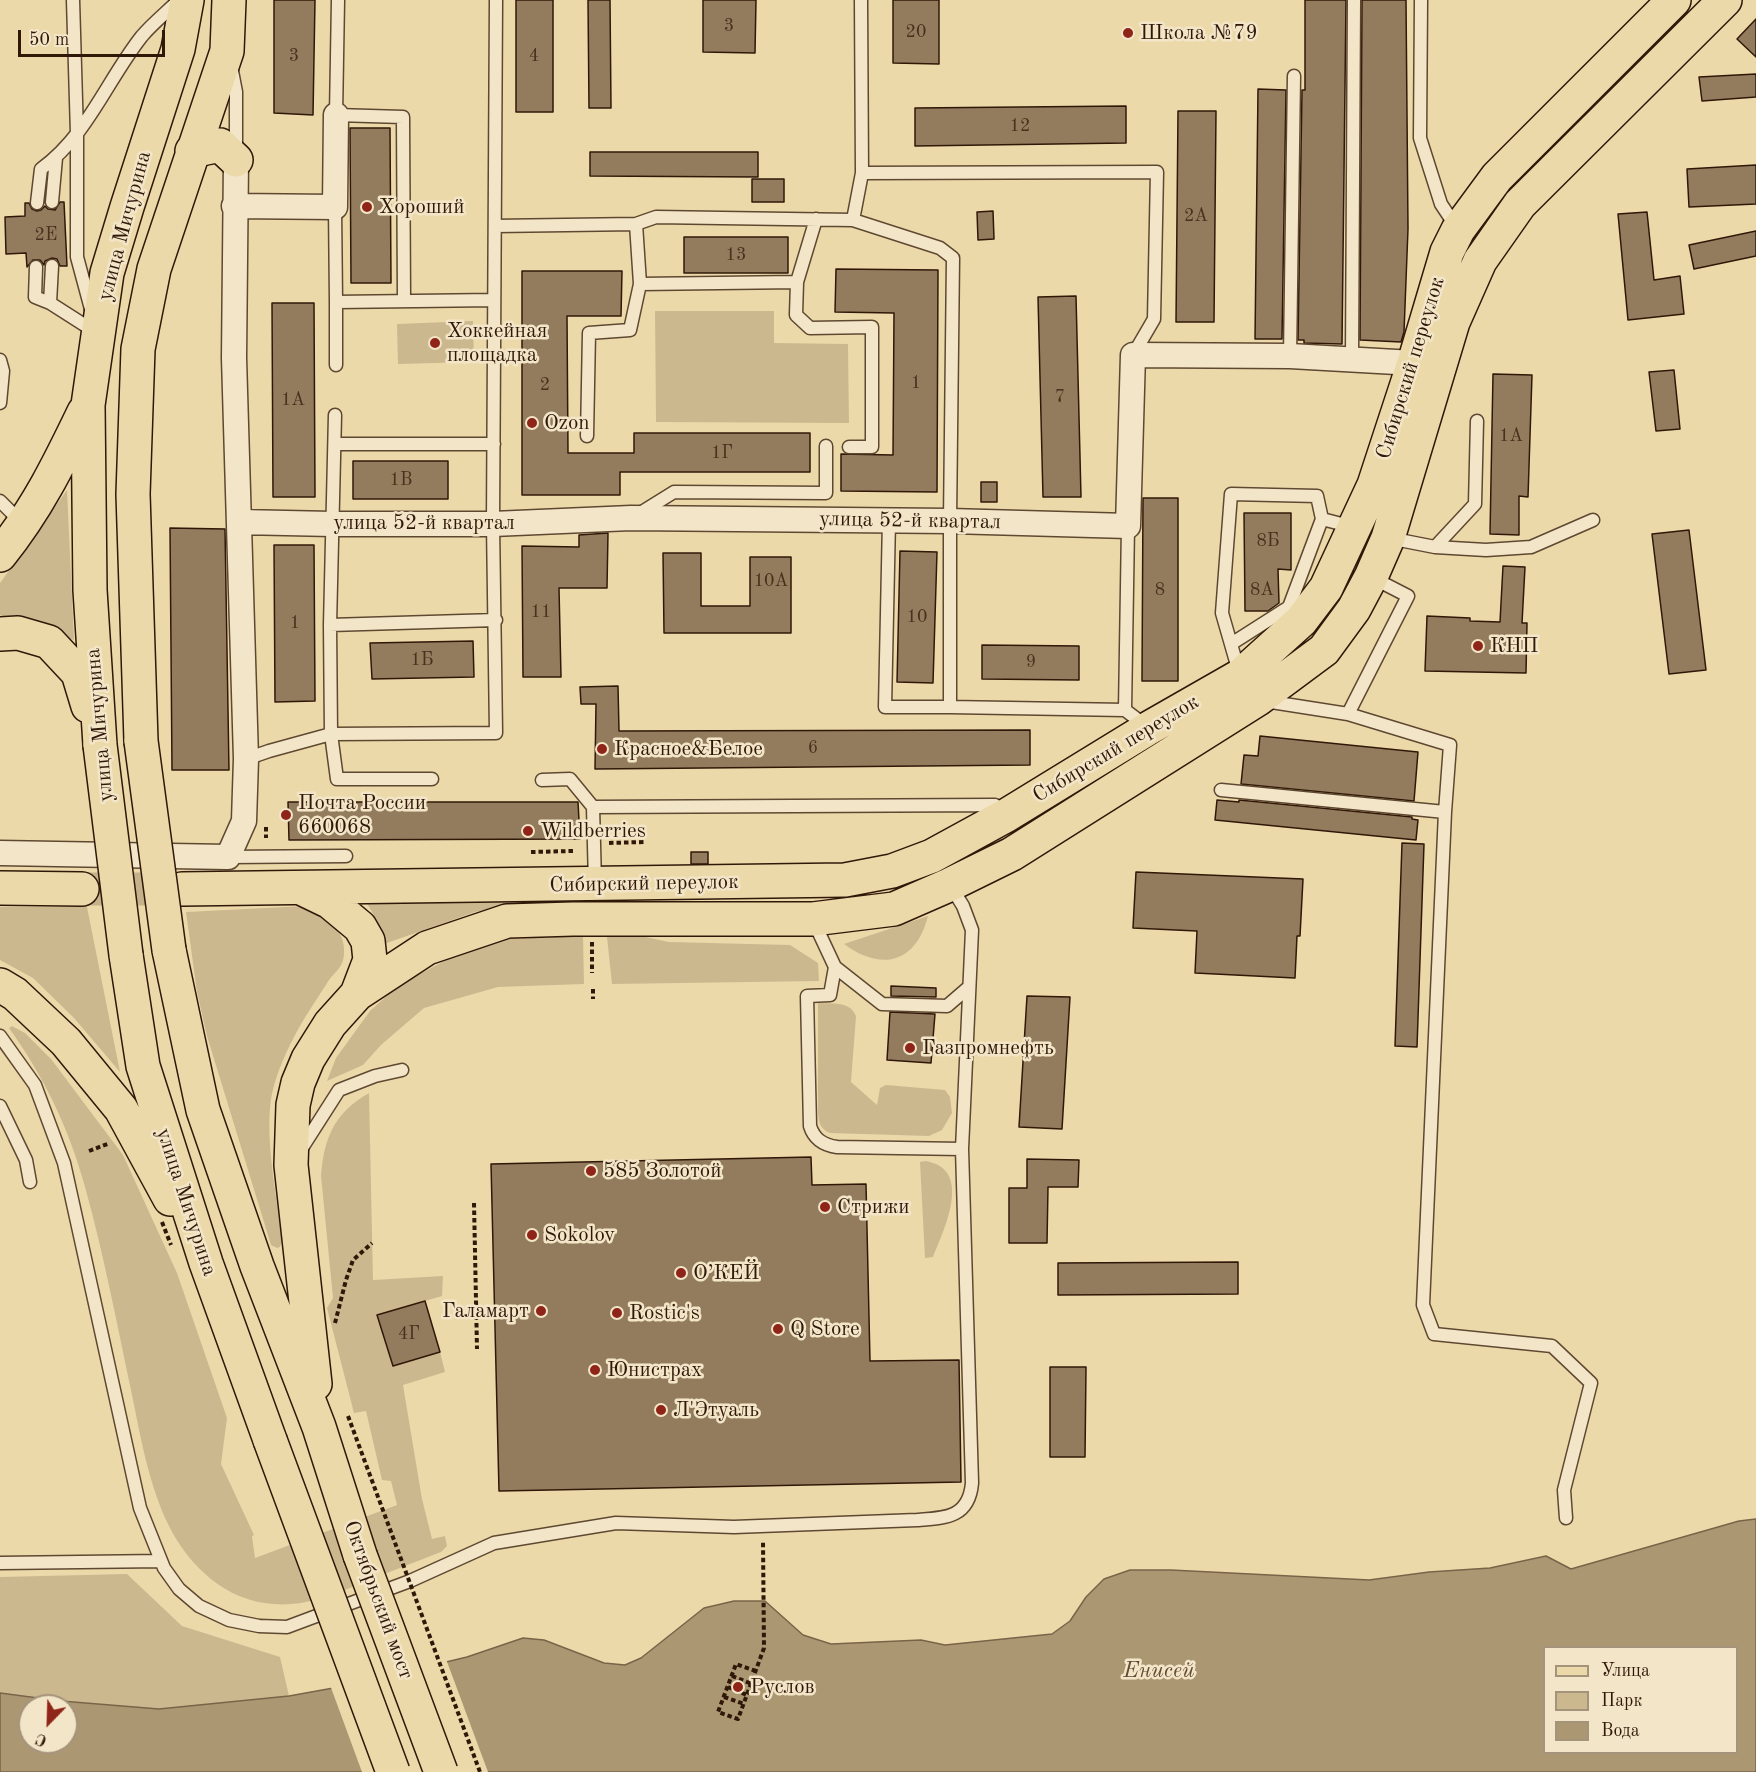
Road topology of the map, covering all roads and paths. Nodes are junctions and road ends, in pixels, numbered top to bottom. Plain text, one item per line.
1 (73, 0) edge
2 (179, 0) edge
3 (187, 0) edge
4 (229, 0) edge
5 (338, 0) edge
6 (496, 0) edge
7 (861, 0) edge
8 (1354, 0) edge
9 (1420, 0) edge
10 (1674, 0) edge
11 (1725, 0) edge
12 (227, 51) junction
13 (1294, 76) dead end
14 (336, 115) junction
15 (77, 134) junction
16 (192, 151) junction
17 (56, 158) junction
18 (236, 160) junction
19 (862, 173) junction
20 (52, 202) dead end
21 (37, 203) dead end
22 (234, 206) junction
23 (335, 207) junction
24 (816, 219) junction
25 (853, 220) junction
26 (636, 224) junction
27 (495, 226) junction
28 (1458, 230) junction
29 (52, 266) dead end
30 (36, 267) dead end
31 (797, 282) junction
32 (640, 284) junction
33 (404, 300) junction
34 (494, 300) junction
35 (336, 302) junction
36 (50, 303) junction
37 (98, 334) junction
38 (1133, 355) junction
39 (1290, 356) junction
40 (1352, 358) junction
41 (0, 360) edge
42 (1414, 363) junction
43 (336, 365) dead end
44 (0, 403) edge
45 (88, 405) junction
46 (335, 415) dead end
47 (1477, 421) dead end
48 (587, 436) dead end
49 (335, 444) junction
50 (494, 444) junction
51 (826, 446) dead end
52 (849, 447) dead end
53 (0, 501) edge
54 (631, 518) junction
55 (1322, 519) junction
56 (889, 520) junction
57 (1593, 520) dead end
58 (950, 521) junction
59 (240, 522) junction
60 (493, 524) junction
61 (24, 525) junction
62 (332, 525) junction
63 (1128, 526) junction
64 (1356, 528) junction
65 (1388, 538) junction
66 (1435, 547) junction
67 (0, 555) edge
68 (1371, 577) junction
69 (496, 620) junction
70 (330, 625) junction
71 (0, 634) edge
72 (1231, 644) junction
73 (1249, 688) junction
74 (950, 707) junction
75 (1348, 714) junction
76 (1137, 719) junction
77 (332, 734) junction
78 (100, 745) junction
79 (246, 759) junction
80 (432, 779) dead end
81 (543, 780) dead end
82 (1221, 790) dead end
83 (593, 807) junction
84 (1445, 813) junction
85 (1007, 815) junction
86 (266, 824) dead end
87 (266, 838) dead end
88 (644, 842) dead end
89 (606, 843) dead end
90 (573, 851) dead end
91 (531, 852) dead end
92 (0, 853) edge
93 (346, 856) dead end
94 (932, 856) junction
95 (228, 857) junction
96 (950, 885) junction
97 (595, 886) junction
98 (0, 888) edge
99 (302, 888) junction
100 (82, 889) tunnel mouth
101 (182, 889) tunnel mouth
102 (813, 919) junction
103 (592, 939) dead end
104 (835, 967) junction
105 (592, 973) dead end
106 (0, 985) edge
107 (969, 987) junction
108 (593, 989) dead end
109 (357, 994) junction
110 (593, 999) dead end
111 (0, 1036) edge
112 (402, 1070) dead end
113 (0, 1106) edge
114 (111, 1142) dead end
115 (962, 1149) junction
116 (89, 1151) dead end
117 (291, 1165) junction
118 (30, 1182) dead end
119 (474, 1203) dead end
120 (372, 1243) dead end
121 (206, 1263) junction
122 (333, 1331) dead end
123 (477, 1349) dead end
124 (334, 1421) junction
125 (1566, 1518) dead end
126 (763, 1540) dead end
127 (161, 1561) junction
128 (0, 1563) edge
129 (756, 1671) junction
130 (732, 1676) junction
131 (752, 1684) junction
132 (728, 1687) junction
133 (747, 1695) junction
134 (724, 1697) junction
135 (744, 1704) junction
136 (393, 1772) edge
137 (441, 1772) edge
138 (480, 1772) edge

1 - 15 lane
2 - 15 lane
3 - 37 main road, улица Мичурина
4 - 12 main road, улица Мичурина
5 - 14 lane
6 - 27 lane
7 - 19 lane
8 - 40 lane
9 - 28 lane
10 - 28 main road, Сибирский переулок
11 - 65 main road, Сибирский переулок
12 - 16 main road, улица Мичурина
12 - 18 lane
13 - 39 lane
14 - 23 street
14 - 33 lane
15 - 17 lane
15 - 37 lane
16 - 18 main road
16 - 124 main road, улица Мичурина, bridge
17 - 20 lane
17 - 21 lane
18 - 22 street
19 - 25 lane
19 - 38 lane
22 - 23 street
22 - 59 street
23 - 35 lane
24 - 25 lane
24 - 26 lane
24 - 31 lane
25 - 58 lane
26 - 27 lane
26 - 32 lane
27 - 34 lane
28 - 42 main road, Сибирский переулок
29 - 36 lane
30 - 36 lane
31 - 32 lane
31 - 52 lane
32 - 48 lane
33 - 34 lane
33 - 35 lane
34 - 50 lane
35 - 43 lane
36 - 37 lane
37 - 45 main road, улица Мичурина
38 - 39 street
38 - 63 street
39 - 40 street
40 - 42 street
41 - 44 lane
42 - 64 main road, Сибирский переулок
45 - 61 main road
45 - 78 main road, улица Мичурина
46 - 49 lane
47 - 66 lane
49 - 50 lane
49 - 62 lane
50 - 60 lane
51 - 54 lane
53 - 61 lane
54 - 56 street, улица 52-й квартал
54 - 60 street, улица 52-й квартал
55 - 64 lane
55 - 72 lane
55 - 72 lane
56 - 58 street, улица 52-й квартал
56 - 74 lane
57 - 66 lane
58 - 63 street, улица 52-й квартал
58 - 74 lane
59 - 62 street, улица 52-й квартал
59 - 79 street
60 - 62 street, улица 52-й квартал
60 - 69 lane
61 - 67 main road
62 - 70 lane
63 - 76 lane
64 - 65 main road
64 - 73 main road, Сибирский переулок
65 - 66 lane
65 - 68 main road, Сибирский переулок
68 - 73 main road, Сибирский переулок
68 - 75 lane
69 - 70 lane
69 - 77 lane
70 - 77 lane
71 - 78 main road
72 - 73 lane
73 - 75 lane
73 - 76 main road, Сибирский переулок
73 - 96 main road, Сибирский переулок
74 - 76 lane
75 - 84 lane
76 - 85 main road, Сибирский переулок
77 - 79 lane
77 - 80 lane
78 - 121 main road, улица Мичурина, bridge
79 - 95 street
81 - 83 lane
82 - 84 lane
83 - 85 lane
83 - 97 lane
84 - 125 lane
85 - 94 main road, Сибирский переулок
86 - 87 path
88 - 89 path
90 - 91 path
92 - 95 street
93 - 95 lane
94 - 96 main road
94 - 97 main road, Сибирский переулок
96 - 102 main road, Сибирский переулок
96 - 107 lane
97 - 99 main road, Сибирский переулок
98 - 100 main road
99 - 101 main road, Сибирский переулок
99 - 109 main road
102 - 104 lane
102 - 109 main road, Сибирский переулок
103 - 105 path
104 - 107 lane
104 - 115 lane
106 - 121 main road
107 - 115 lane
108 - 110 path
109 - 117 main road
111 - 127 lane
112 - 117 lane
113 - 118 lane
114 - 116 path
115 - 127 lane
117 - 124 main road
119 - 123 path
120 - 122 path
121 - 136 main road, улица Мичурина, bridge
124 - 137 main road, Октябрьский мост, bridge
124 - 138 path, bridge
126 - 129 path
127 - 128 lane
129 - 130 path
129 - 131 path
130 - 131 path
130 - 132 path
131 - 133 path
132 - 133 path
132 - 134 path
133 - 135 path
134 - 135 path
134 - 135 path

